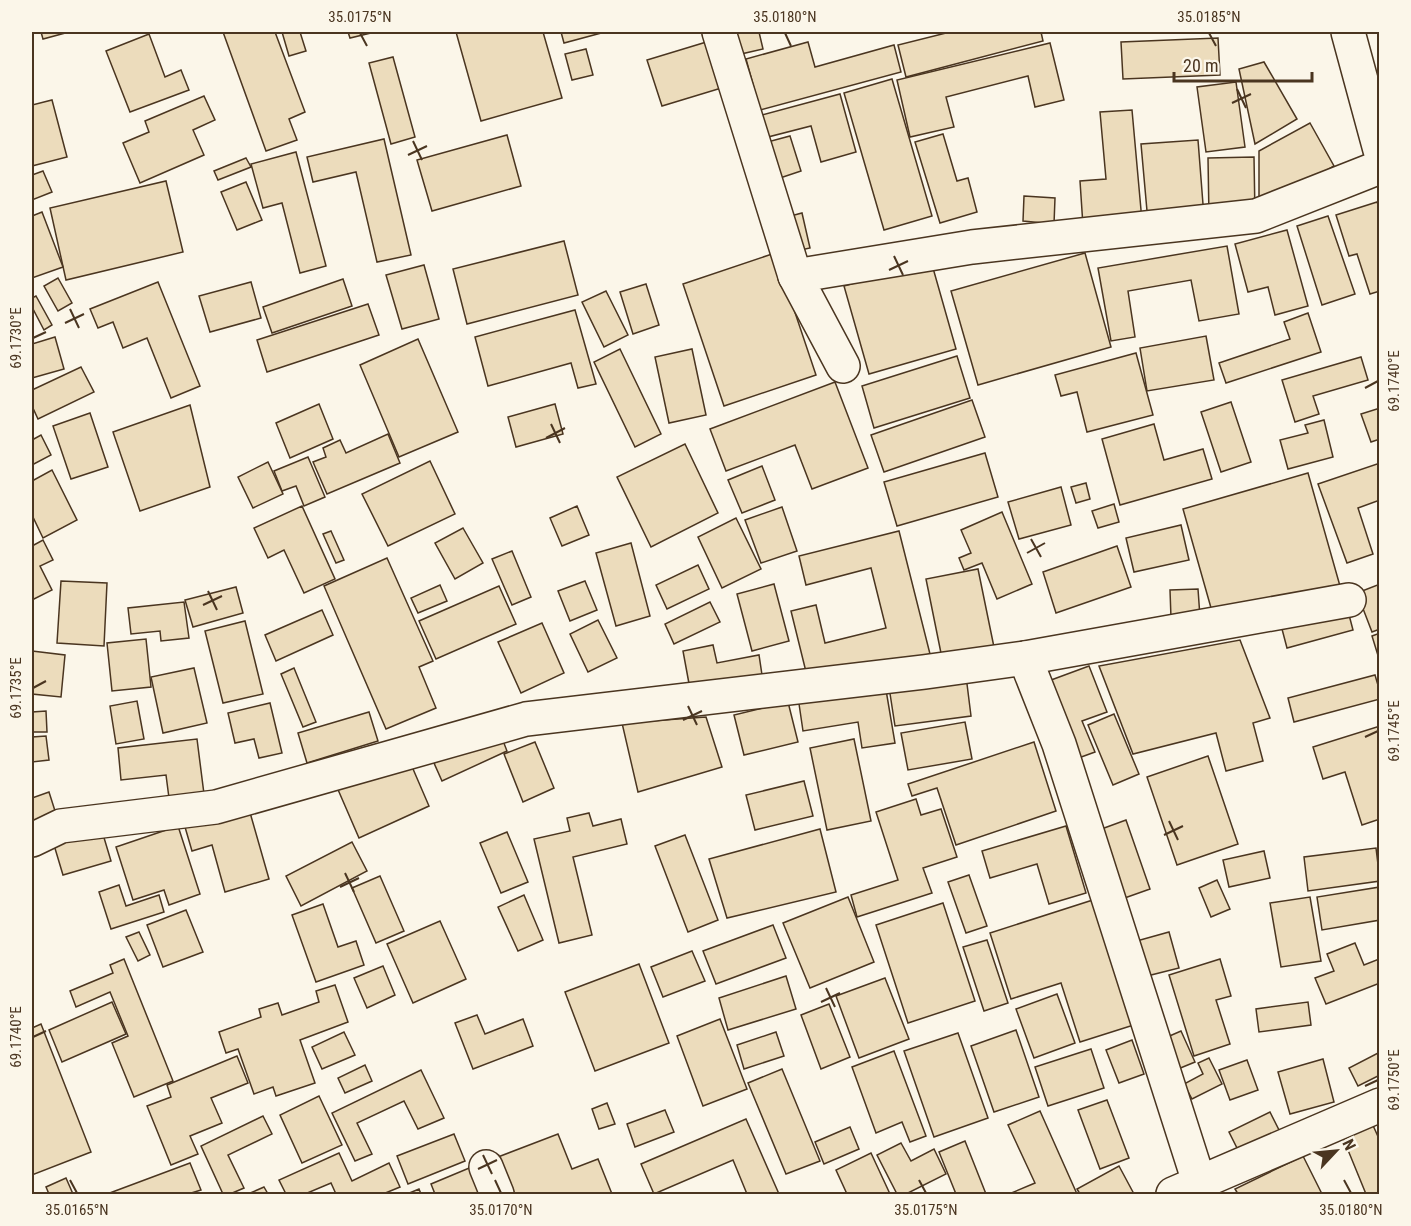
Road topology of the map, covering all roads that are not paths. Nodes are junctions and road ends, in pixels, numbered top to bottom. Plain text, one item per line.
1 (719, 32) edge
2 (1348, 32) edge
3 (1380, 150) edge
4 (1380, 167) edge
5 (795, 276) junction
6 (843, 366) dead end
7 (1349, 600) dead end
8 (1025, 658) junction
9 (32, 840) edge
10 (1380, 1105) edge
11 (1186, 1188) edge

1 - 5 street
2 - 3 street
4 - 5 street
5 - 6 street
7 - 8 street
8 - 9 street
8 - 11 street
10 - 11 street

